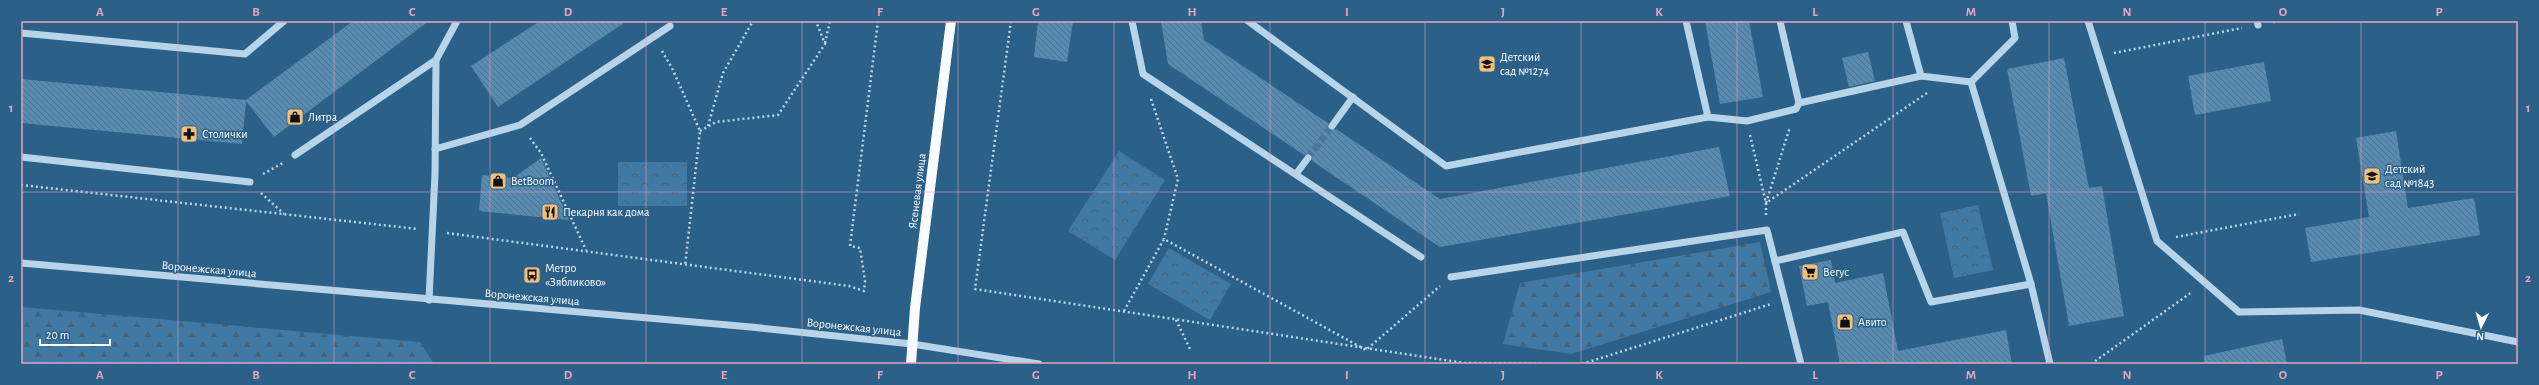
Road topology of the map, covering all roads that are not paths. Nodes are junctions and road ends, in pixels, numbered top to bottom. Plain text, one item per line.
1 (284, 21) edge
2 (457, 21) edge
3 (951, 21) edge
4 (1132, 21) edge
5 (1248, 21) edge
6 (1686, 21) edge
7 (1780, 21) edge
8 (1906, 21) edge
9 (2012, 21) edge
10 (2088, 21) edge
11 (670, 26) dead end
12 (21, 33) edge
13 (436, 60) junction
14 (1921, 76) junction
15 (1971, 82) junction
16 (1353, 98) junction
17 (1798, 106) junction
18 (1708, 117) junction
19 (1332, 126) tunnel mouth
20 (435, 149) junction
21 (295, 155) road end
22 (21, 157) edge
23 (1308, 158) tunnel mouth
24 (1296, 174) junction
25 (250, 182) road end
26 (1421, 257) dead end
27 (1775, 261) junction
28 (21, 263) edge
29 (1451, 277) road end
30 (2031, 284) junction
31 (429, 300) junction
32 (2518, 342) edge
33 (912, 344) junction
34 (911, 364) edge
35 (1039, 364) edge
36 (1801, 364) edge
37 (2050, 364) edge

1 - 12 street
2 - 13 street
3 - 33 main road, Ясеневая улица
4 - 24 street
5 - 16 street
6 - 18 street
7 - 17 street
8 - 14 street
9 - 15 street
10 - 32 street
11 - 20 street
13 - 20 street
13 - 21 street
14 - 15 street
14 - 17 street
15 - 30 street
16 - 18 street
16 - 19 street
17 - 18 street
20 - 31 street
22 - 25 street
23 - 24 street
24 - 26 street
27 - 29 street
27 - 30 street
27 - 36 street
28 - 31 street, Воронежская улица
30 - 37 street
31 - 33 street, Воронежская улица
33 - 34 main road, Ясеневая улица
33 - 35 street, Воронежская улица

